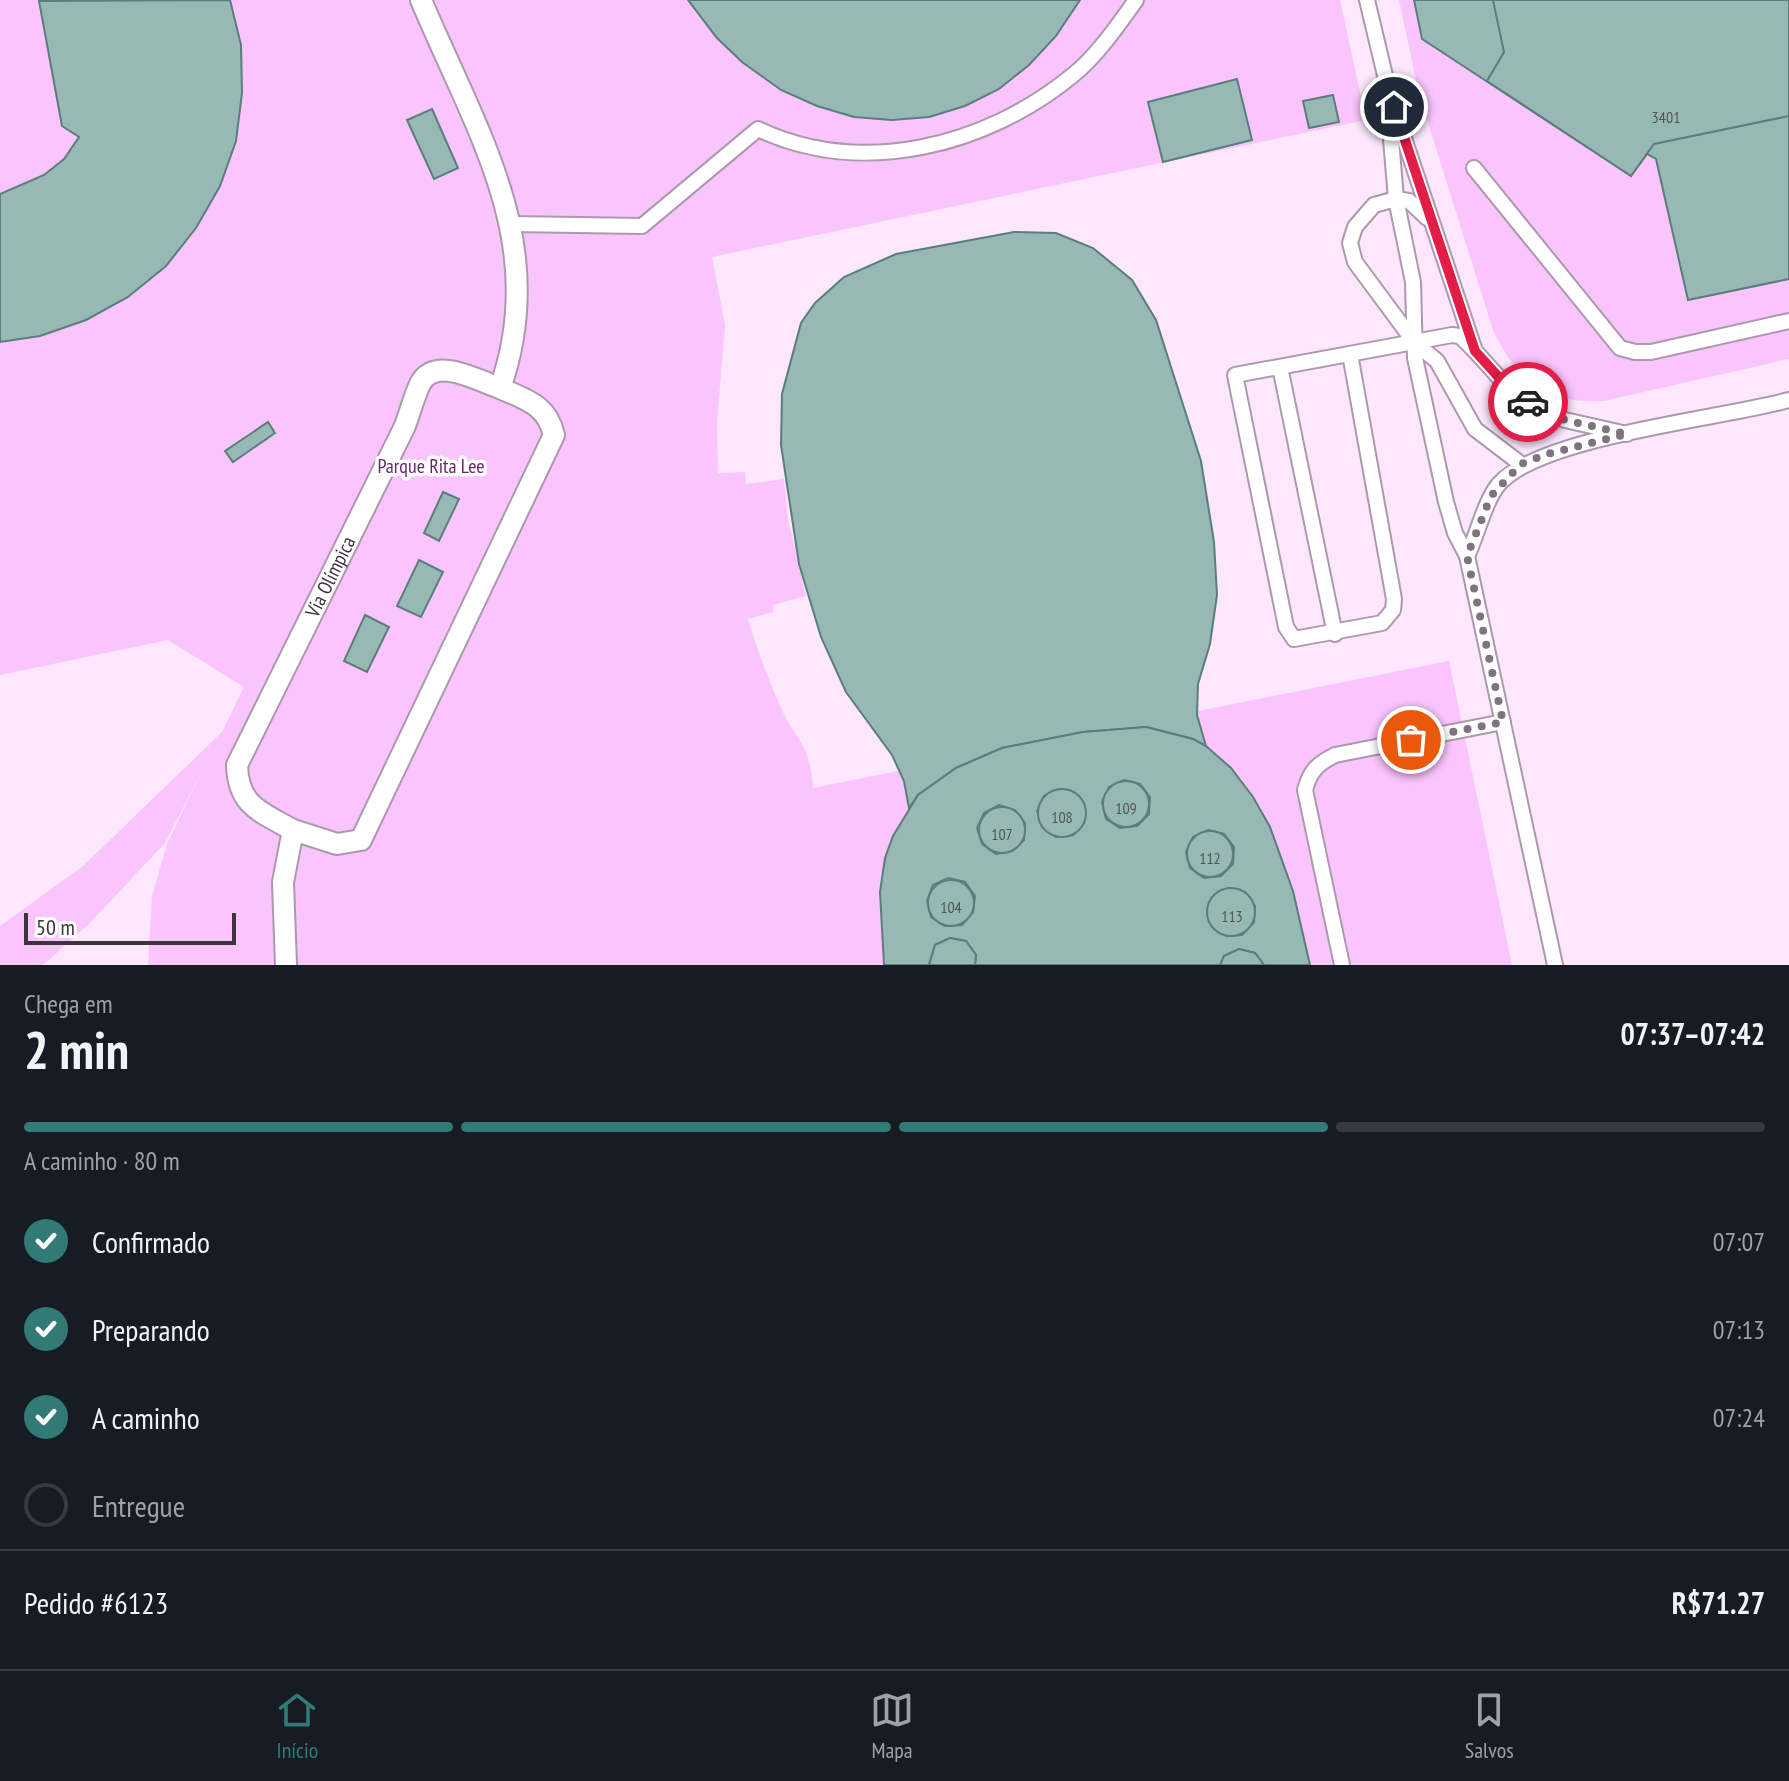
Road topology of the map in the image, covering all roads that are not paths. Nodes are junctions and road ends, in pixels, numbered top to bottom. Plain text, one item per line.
1 (421, 0) edge
2 (1136, 0) edge
3 (1367, 0) edge
4 (1386, 79) junction
5 (1474, 168) dead end
6 (1396, 199) junction
7 (1430, 221) junction
8 (512, 224) junction
9 (1789, 321) edge
10 (1415, 343) junction
11 (1475, 351) junction
12 (1350, 354) junction
13 (1280, 367) junction
14 (500, 388) junction
15 (1789, 400) edge
16 (1627, 434) junction
17 (1521, 464) junction
18 (1467, 556) junction
19 (1335, 634) junction
20 (1503, 722) junction
21 (293, 830) junction
22 (286, 965) edge
23 (1342, 965) edge
24 (1555, 965) edge

1 - 8 street
2 - 8 lane
3 - 4 lane
4 - 6 lane
4 - 7 lane
5 - 9 lane
6 - 7 lane
6 - 10 lane
6 - 10 lane
7 - 11 lane
8 - 14 street
10 - 11 lane
10 - 12 lane
10 - 17 lane
10 - 18 lane
11 - 16 lane
12 - 13 lane
12 - 19 lane
13 - 19 lane
13 - 19 lane
14 - 21 street, Via Olímpica
14 - 21 street, Via Olímpica
15 - 16 lane
16 - 17 lane
17 - 18 lane
18 - 20 lane
20 - 23 lane
20 - 24 lane
21 - 22 street

